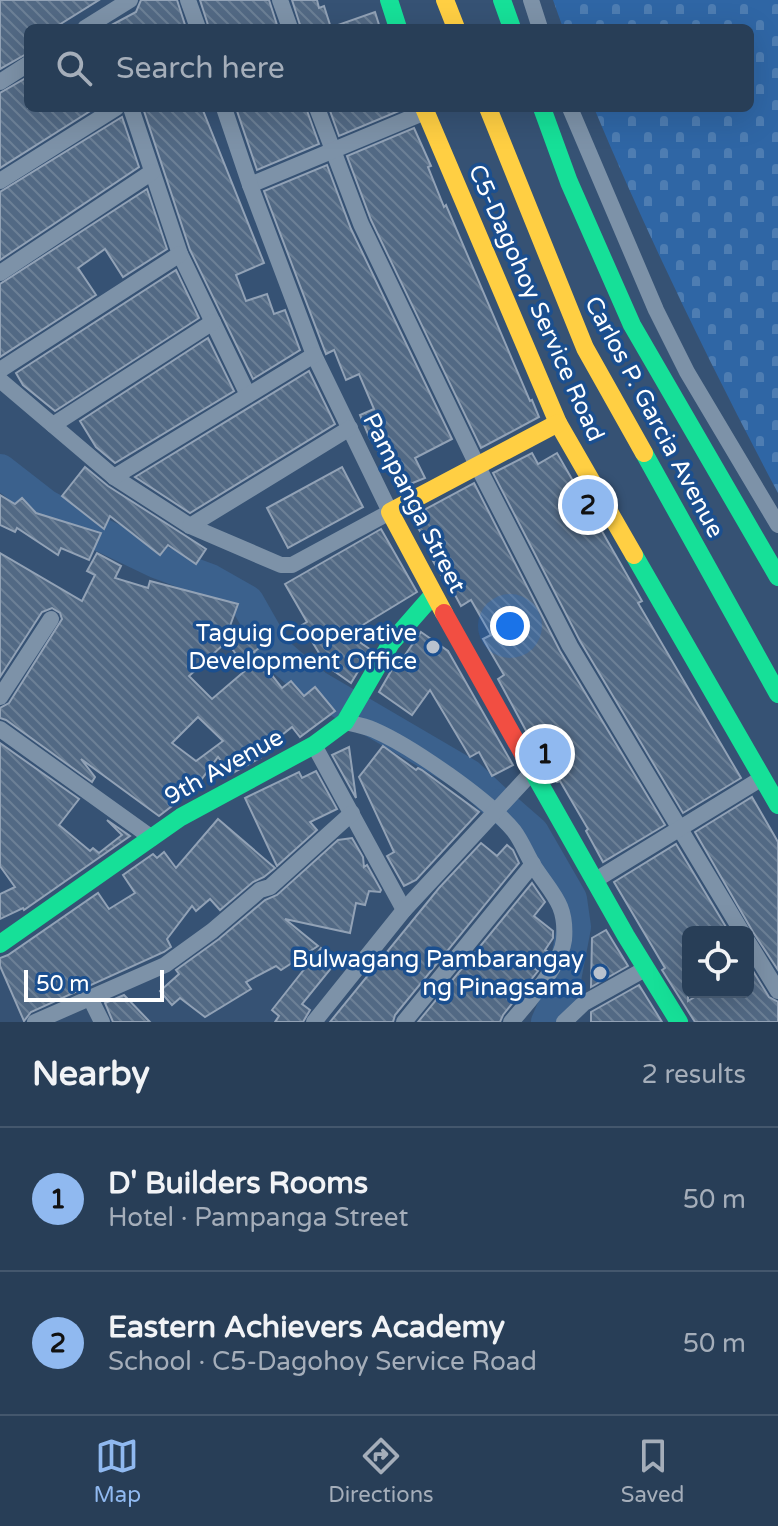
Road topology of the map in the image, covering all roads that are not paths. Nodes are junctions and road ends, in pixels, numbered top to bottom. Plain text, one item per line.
1 (130, 0) edge
2 (188, 0) edge
3 (280, 0) edge
4 (389, 0) edge
5 (445, 0) edge
6 (502, 0) edge
7 (531, 0) edge
8 (102, 23) edge
9 (197, 24) edge
10 (289, 24) edge
11 (397, 24) edge
12 (454, 24) edge
13 (511, 24) edge
14 (539, 24) edge
15 (24, 67) edge
16 (0, 82) edge
17 (110, 112) edge
18 (132, 112) edge
19 (225, 112) edge
20 (318, 112) edge
21 (421, 112) edge
22 (490, 112) edge
23 (543, 112) edge
24 (572, 112) edge
25 (332, 151) junction
26 (152, 172) junction
27 (0, 181) edge
28 (250, 185) junction
29 (180, 254) junction
30 (0, 273) edge
31 (213, 322) junction
32 (314, 355) junction
33 (0, 370) edge
34 (0, 380) edge
35 (248, 395) junction
36 (558, 423) junction
37 (53, 425) junction
38 (350, 428) junction
39 (477, 465) junction
40 (114, 477) junction
41 (390, 512) junction
42 (778, 525) edge
43 (190, 526) junction
44 (778, 577) edge
45 (433, 595) junction
46 (51, 619) dead end
47 (778, 694) edge
48 (0, 697) edge
49 (351, 713) junction
50 (0, 729) edge
51 (314, 745) junction
52 (533, 771) junction
53 (762, 778) junction
54 (778, 805) edge
55 (496, 812) junction
56 (352, 813) junction
57 (679, 829) junction
58 (152, 838) junction
59 (533, 864) junction
60 (594, 881) junction
61 (404, 910) junction
62 (738, 926) edge
63 (0, 944) edge
64 (754, 952) edge
65 (645, 969) junction
66 (778, 991) edge
67 (90, 998) junction
68 (35, 1022) edge
69 (102, 1022) edge
70 (314, 1022) edge
71 (404, 1022) edge
72 (511, 1022) edge
73 (564, 1022) edge
74 (679, 1022) edge

1 - 8 street
2 - 9 street
3 - 10 street
4 - 11 main road
5 - 12 main road
6 - 13 main road
7 - 14 street
15 - 16 street
17 - 27 street
18 - 26 street
19 - 28 street, Pampanga Street
20 - 25 street
21 - 25 street
21 - 36 main road, C5-Dagohoy Service Road
22 - 47 main road, Carlos P. Garcia Avenue
23 - 44 main road, Carlos P. Garcia Avenue
24 - 42 street
25 - 28 street
25 - 39 street
26 - 29 street
26 - 30 street
28 - 32 street, Pampanga Street
29 - 31 street
29 - 33 street
31 - 35 street
31 - 37 street
32 - 35 street
32 - 38 street, Pampanga Street
34 - 37 street
35 - 40 street
36 - 39 main road
36 - 53 main road, C5-Dagohoy Service Road
37 - 40 street
38 - 41 street, Pampanga Street
38 - 43 street
39 - 41 main road
39 - 57 street
40 - 43 street
41 - 43 street
41 - 45 main road, Pampanga Street
45 - 49 main road, 9th Avenue
45 - 52 main road, Pampanga Street
46 - 48 street
49 - 51 main road, 9th Avenue
49 - 55 street
50 - 58 street
51 - 56 street
51 - 58 main road, 9th Avenue
52 - 55 street
52 - 60 main road, Pampanga Street
53 - 54 main road, C5-Dagohoy Service Road
53 - 57 street
55 - 59 street
55 - 61 street
56 - 61 street
56 - 67 street
57 - 60 street
57 - 62 street
58 - 63 main road, 9th Avenue
59 - 71 street
59 - 72 street
60 - 65 main road, Pampanga Street
61 - 70 street
64 - 66 street
65 - 73 street
65 - 74 main road, Pampanga Street
67 - 68 street
67 - 69 street

